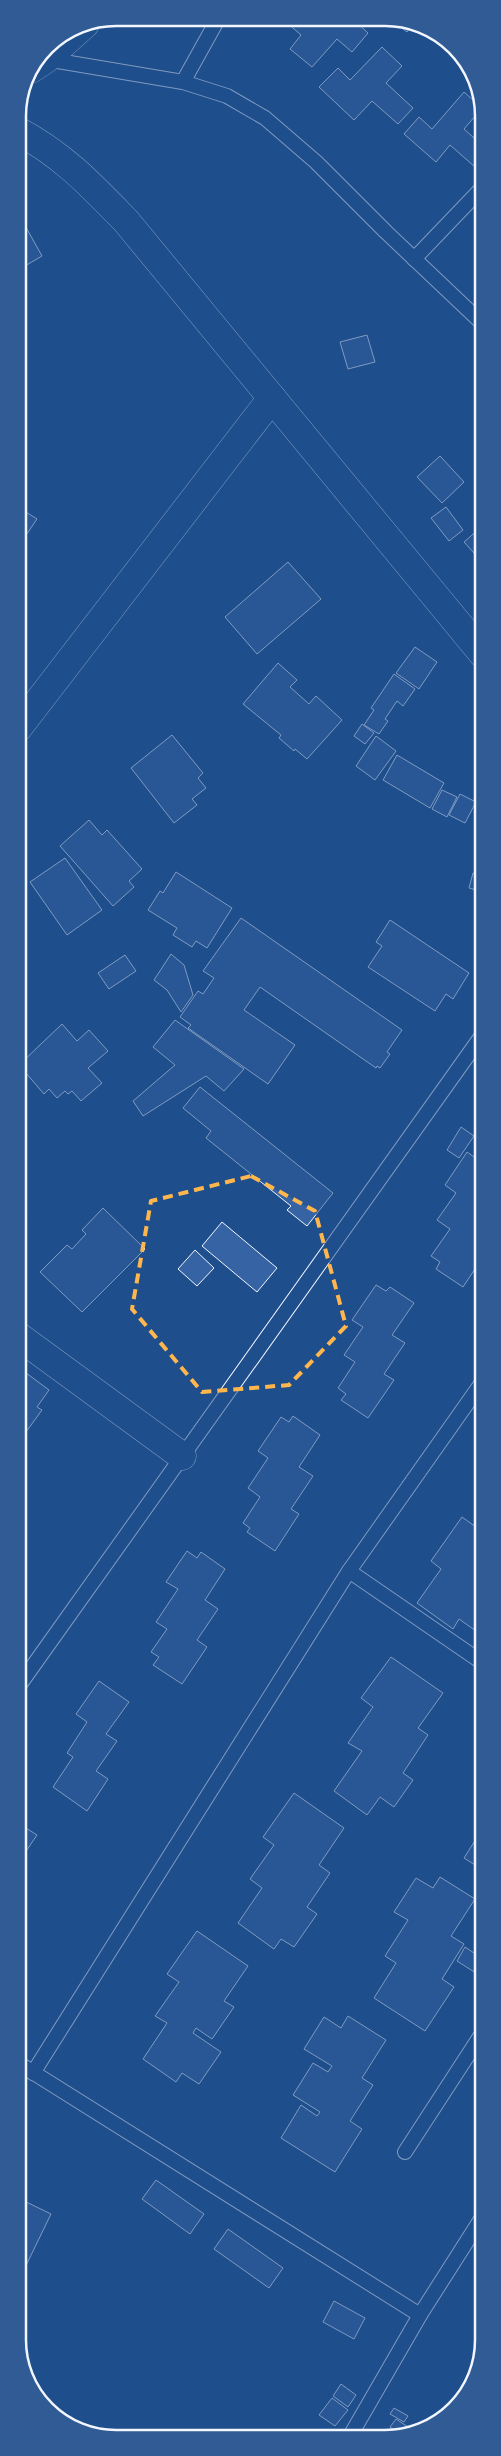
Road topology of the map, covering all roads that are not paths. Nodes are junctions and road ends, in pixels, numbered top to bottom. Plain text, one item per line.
1 (214, 26) edge
2 (43, 65) edge
3 (183, 82) junction
4 (26, 135) edge
5 (475, 195) edge
6 (414, 259) junction
7 (475, 316) edge
8 (272, 398) junction
9 (475, 644) edge
10 (26, 718) edge
11 (475, 1045) edge
12 (26, 1342) edge
13 (475, 1392) edge
14 (182, 1456) junction
15 (349, 1571) junction
16 (475, 1658) edge
17 (26, 1676) edge
18 (475, 2044) edge
19 (26, 2068) edge
20 (33, 2073) junction
21 (405, 2152) dead end
22 (475, 2229) edge
23 (420, 2315) junction
24 (354, 2430) edge

1 - 3 lane
2 - 3 lane
3 - 6 lane
4 - 8 street
5 - 6 lane
6 - 7 lane
8 - 9 street
8 - 10 street
11 - 14 lane
12 - 14 street
13 - 15 lane
14 - 17 lane
15 - 16 lane
15 - 20 lane
18 - 21 lane
19 - 20 lane
20 - 23 lane
22 - 23 lane
23 - 24 lane

